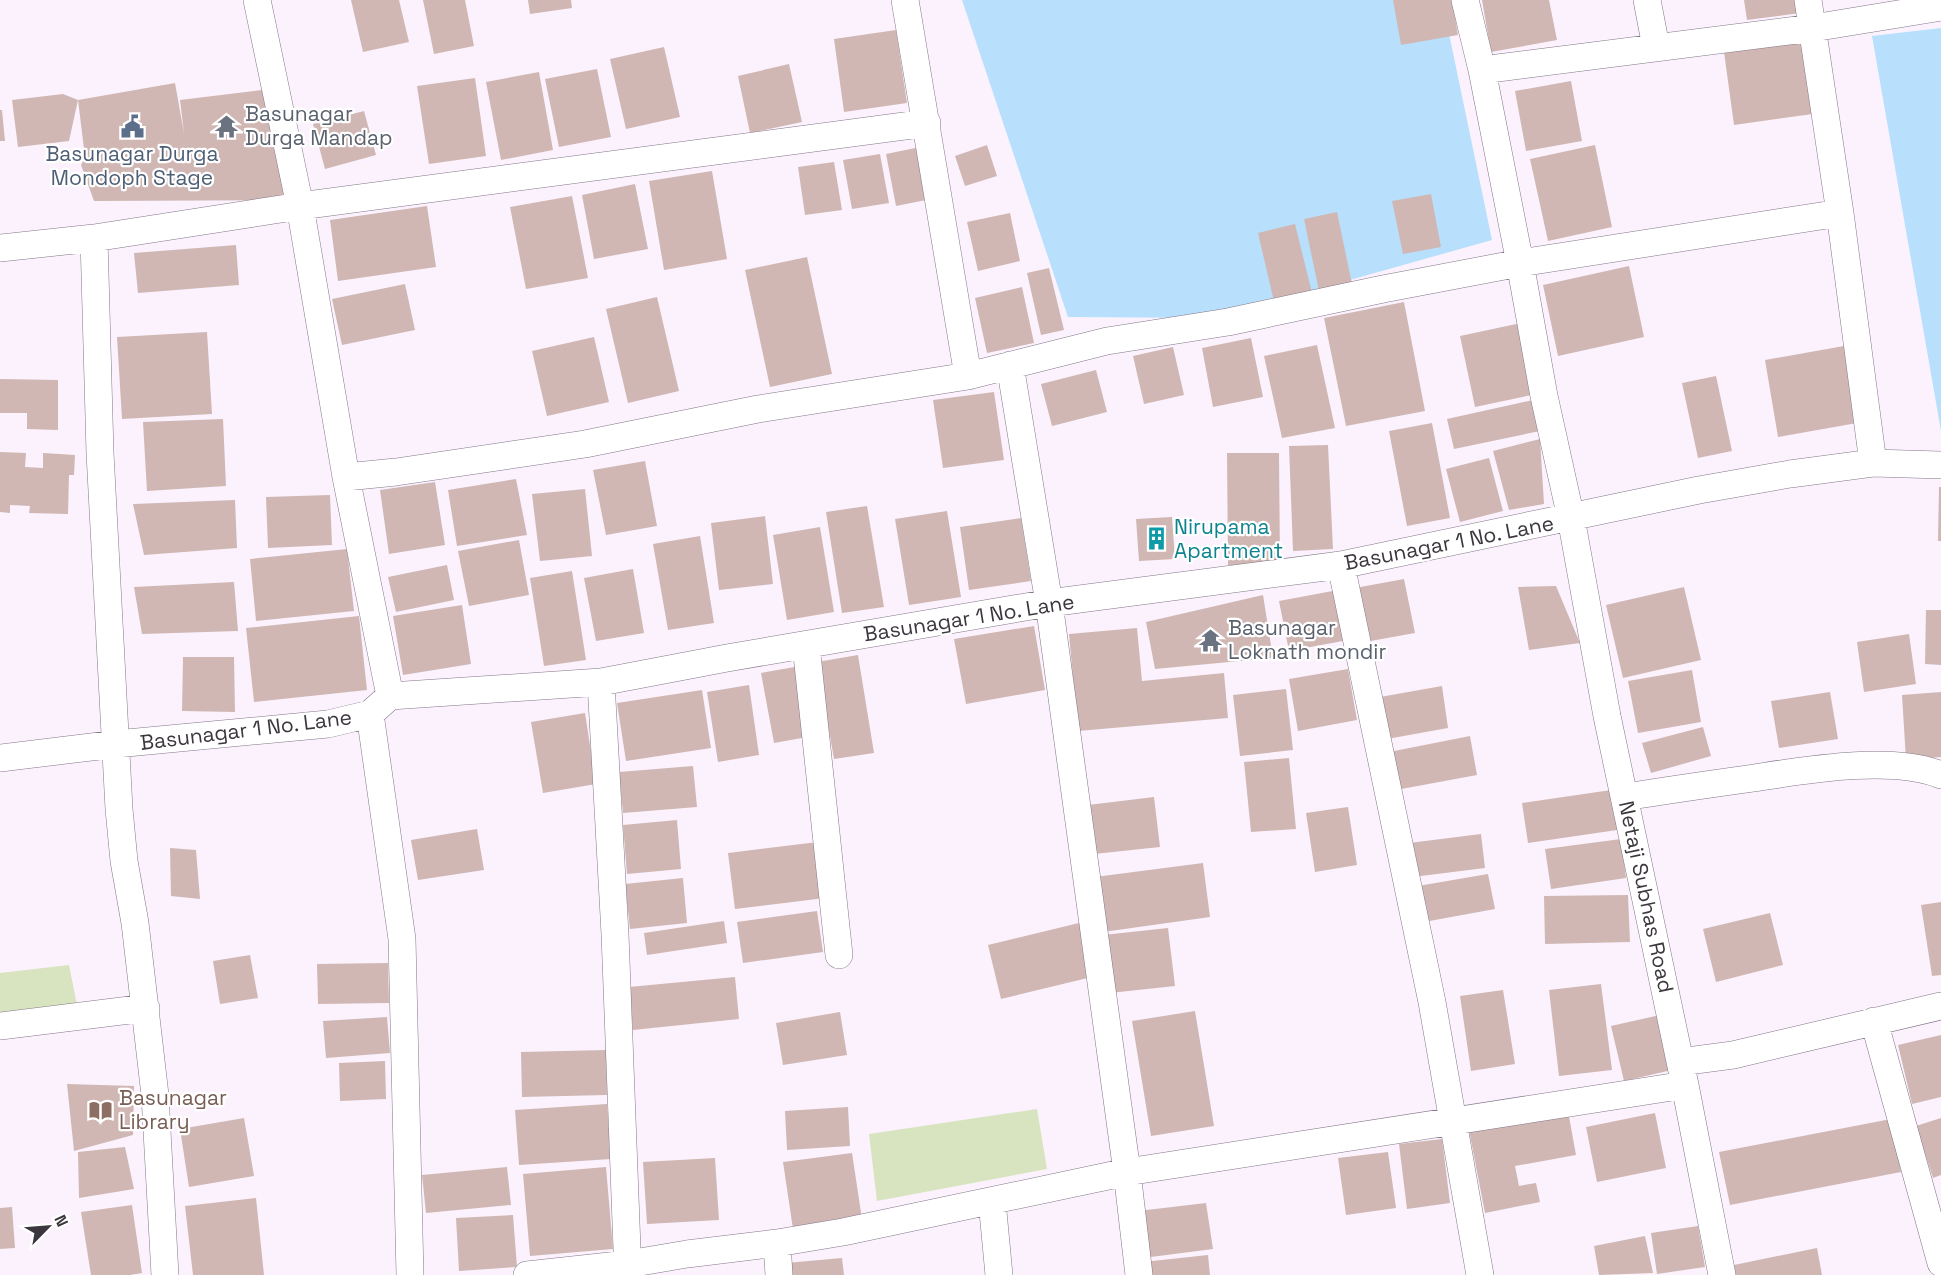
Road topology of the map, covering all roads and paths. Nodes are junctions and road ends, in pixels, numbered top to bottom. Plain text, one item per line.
1 (257, 0) edge
2 (905, 0) edge
3 (1465, 0) edge
4 (1647, 0) edge
5 (1808, 0) edge
6 (1941, 7) edge
7 (1813, 28) junction
8 (1656, 47) junction
9 (1482, 70) junction
10 (927, 123) junction
11 (300, 206) junction
12 (1840, 213) junction
13 (94, 238) junction
14 (0, 248) edge
15 (1520, 263) junction
16 (1010, 364) junction
17 (968, 376) junction
18 (1873, 463) junction
19 (1941, 465) edge
20 (346, 477) junction
21 (1571, 518) junction
22 (1341, 565) junction
23 (1049, 603) junction
24 (806, 645) junction
25 (601, 682) junction
26 (390, 696) junction
27 (370, 714) junction
28 (116, 744) junction
29 (0, 758) edge
30 (1941, 775) edge
31 (1626, 797) junction
32 (839, 955) dead end
33 (1941, 1006) edge
34 (146, 1008) junction
35 (1874, 1021) junction
36 (0, 1026) edge
37 (1683, 1073) junction
38 (1454, 1120) junction
39 (1127, 1172) junction
40 (992, 1201) junction
41 (777, 1243) junction
42 (1941, 1263) edge
43 (628, 1270) edge
44 (165, 1275) edge
45 (410, 1275) edge
46 (527, 1275) edge
47 (779, 1275) edge
48 (999, 1275) edge
49 (1138, 1275) edge
50 (1480, 1275) edge
51 (1722, 1275) edge

1 - 11 street
2 - 10 street
3 - 9 street, Netaji Subhas Road
4 - 8 street
5 - 7 street
6 - 7 street
7 - 8 street
7 - 12 street
8 - 9 street
9 - 15 street, Netaji Subhas Road
10 - 11 street
10 - 17 street
11 - 13 street
11 - 20 street
12 - 15 street
12 - 18 street
13 - 14 street
13 - 28 street
15 - 16 street
15 - 21 street, Netaji Subhas Road
16 - 17 street
16 - 23 street
17 - 20 street
18 - 19 street, Basunagar 1 No. Lane
18 - 21 street, Basunagar 1 No. Lane
20 - 26 street
21 - 22 street, Basunagar 1 No. Lane
21 - 31 street, Netaji Subhas Road
22 - 23 street, Basunagar 1 No. Lane
22 - 38 street
23 - 24 street, Basunagar 1 No. Lane
23 - 39 street
24 - 25 street, Basunagar 1 No. Lane
24 - 32 street
25 - 26 street, Basunagar 1 No. Lane
25 - 43 street
26 - 27 street, Basunagar 1 No. Lane
27 - 28 street, Basunagar 1 No. Lane
27 - 45 street
28 - 29 street, Basunagar 1 No. Lane
28 - 34 street
30 - 31 street
31 - 37 street, Netaji Subhas Road
33 - 35 street
34 - 36 street
34 - 44 street
35 - 37 street
35 - 42 street
37 - 38 street
37 - 51 street, Netaji Subhas Road
38 - 39 street
38 - 50 street
39 - 40 street
39 - 49 street
40 - 41 street
40 - 48 street
41 - 43 street
41 - 47 street
43 - 46 street

